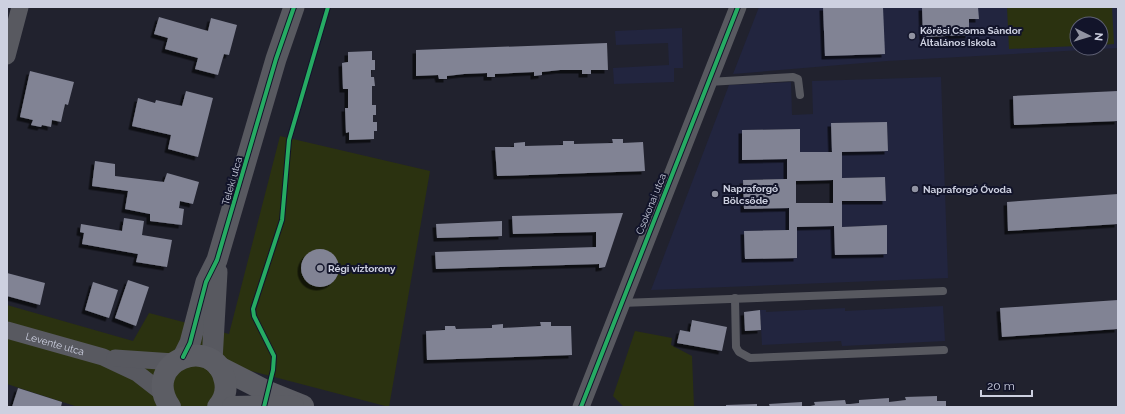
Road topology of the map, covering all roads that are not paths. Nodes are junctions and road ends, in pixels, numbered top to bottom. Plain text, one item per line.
1 (20, 7) edge
2 (294, 7) edge
3 (738, 7) edge
4 (7, 56) edge
5 (708, 82) junction
6 (800, 95) dead end
7 (217, 260) junction
8 (943, 291) dead end
9 (735, 298) junction
10 (621, 303) junction
11 (7, 330) edge
12 (944, 350) dead end
13 (103, 358) junction
14 (179, 360) junction
15 (216, 364) junction
16 (167, 401) edge
17 (305, 406) edge
18 (218, 407) edge
19 (233, 407) edge
20 (581, 407) edge

1 - 4 street
2 - 7 street, Teleki utca
3 - 5 street, Csokonai utca
5 - 6 lane
5 - 10 street, Csokonai utca
7 - 14 street, Teleki utca
7 - 15 street, Teleki utca
8 - 9 lane
9 - 10 lane
9 - 12 lane
10 - 20 street, Csokonai utca
11 - 13 street, Levente utca
13 - 14 street, Levente utca
13 - 16 street, Levente utca
14 - 15 main road
14 - 16 main road
15 - 17 main road
15 - 18 main road
17 - 19 main road

